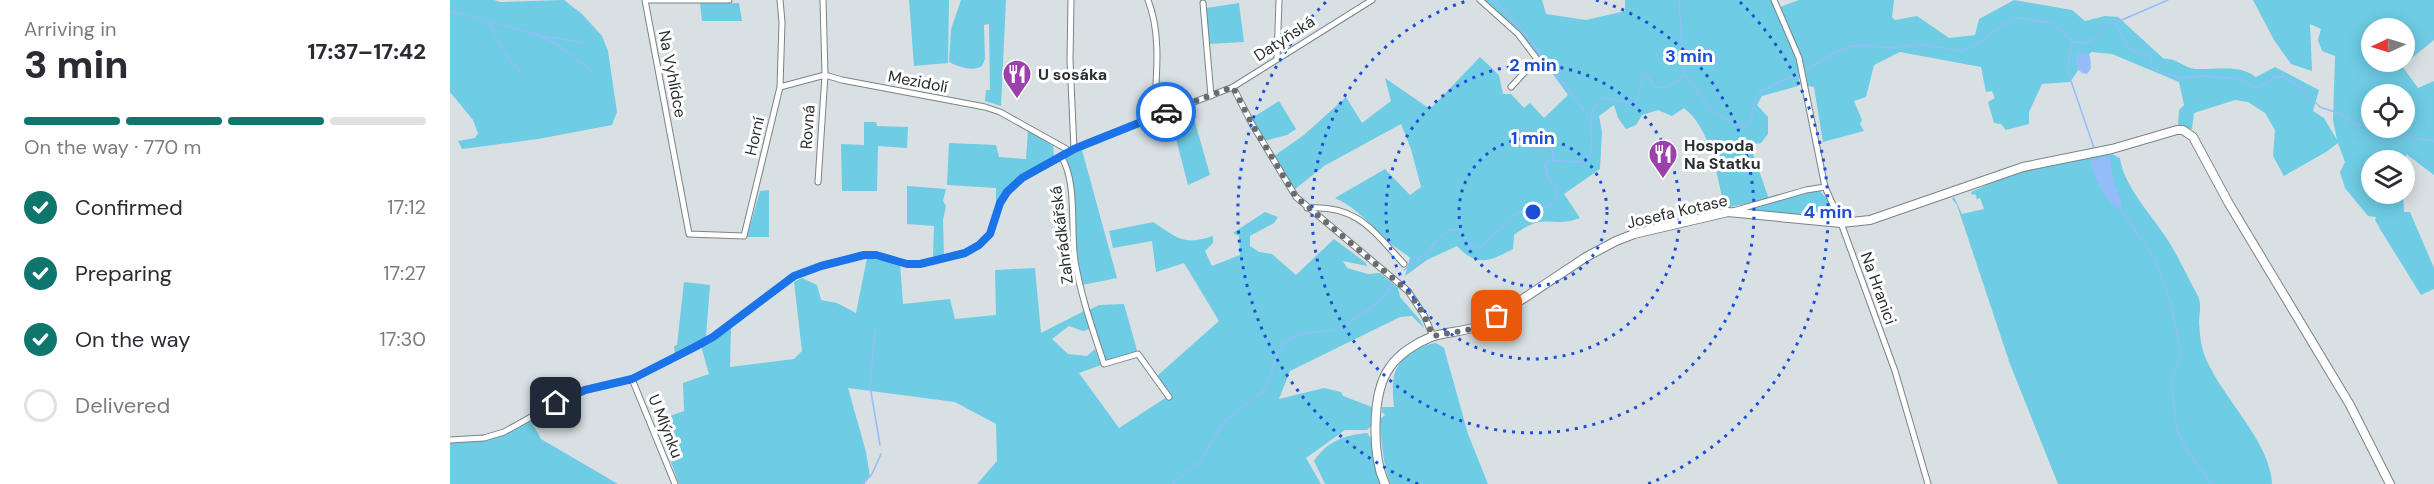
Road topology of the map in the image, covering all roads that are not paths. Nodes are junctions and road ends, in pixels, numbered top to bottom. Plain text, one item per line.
1 (729, 0) edge
2 (780, 0) edge
3 (823, 0) edge
4 (1071, 0) edge
5 (1148, 0) edge
6 (1279, 0) edge
7 (1371, 0) edge
8 (1480, 0) edge
9 (1774, 0) edge
10 (1203, 3) dead end
11 (1277, 58) junction
12 (825, 75) junction
13 (780, 87) junction
14 (1233, 87) junction
15 (1511, 87) dead end
16 (1210, 96) junction
17 (1154, 116) junction
18 (1072, 150) junction
19 (1061, 156) junction
20 (818, 182) dead end
21 (1825, 187) junction
22 (1307, 208) junction
23 (1728, 212) junction
24 (1841, 222) junction
25 (744, 236) joint
26 (1404, 264) dead end
27 (1433, 336) junction
28 (632, 379) junction
29 (1169, 397) dead end
30 (450, 440) edge
31 (675, 484) edge
32 (1385, 484) edge
33 (1928, 484) edge
34 (2390, 484) edge

1 - 25 street, Na Vyhlídce
2 - 13 street, Horní
3 - 12 street
4 - 18 street
5 - 17 street
6 - 11 street
7 - 11 street, Datyňská
8 - 15 street
9 - 21 street, Na Hranici
10 - 16 street
11 - 14 street, Datyňská
12 - 13 street
12 - 18 street, Mezidolí
12 - 20 street, Rovná
13 - 25 street, Horní
14 - 16 street, Datyňská
14 - 22 street
16 - 17 street, Datyňská
17 - 18 street, Datyňská
18 - 19 street, Datyňská
19 - 28 street, Datyňská
19 - 29 street, Zahrádkářská
21 - 23 street
21 - 24 street, Na Hranici
22 - 26 street
22 - 27 street
23 - 24 street, Josefa Kotase
23 - 27 street, Josefa Kotase
24 - 33 street, Na Hranici
24 - 34 street, Josefa Kotase
27 - 32 street, Josefa Kotase
28 - 30 street, Datyňská
28 - 31 street, U Mlýnku

